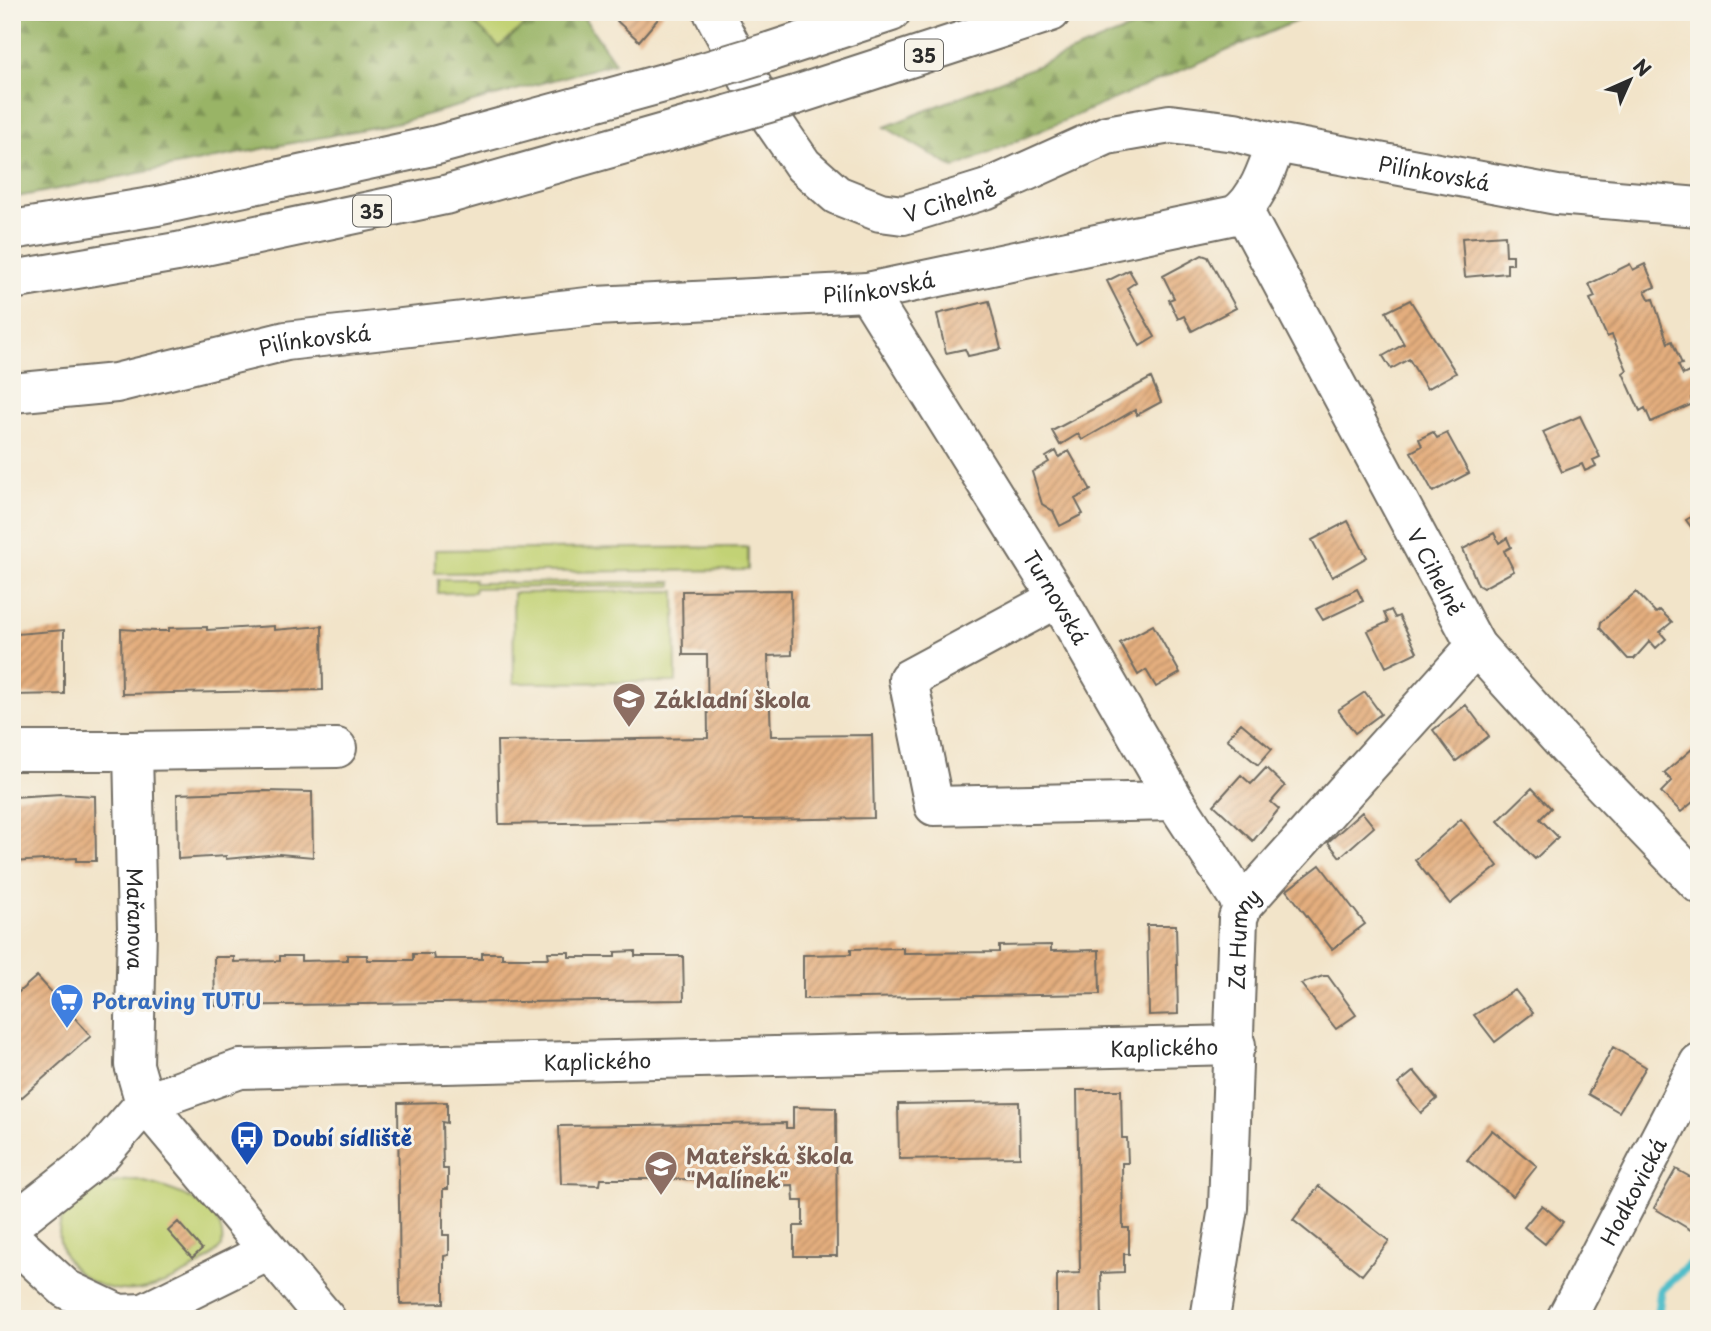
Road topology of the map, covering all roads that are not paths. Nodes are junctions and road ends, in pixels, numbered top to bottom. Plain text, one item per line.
1 (713, 12) edge
2 (891, 12) edge
3 (1051, 12) edge
4 (1276, 143) junction
5 (1699, 207) edge
6 (1243, 210) junction
7 (12, 230) edge
8 (12, 280) edge
9 (867, 292) junction
10 (12, 393) edge
11 (1058, 598) junction
12 (1476, 646) junction
13 (337, 748) dead end
14 (12, 751) edge
15 (133, 751) junction
16 (1175, 801) junction
17 (1699, 884) edge
18 (1243, 905) junction
19 (1236, 1045) junction
20 (1699, 1063) edge
21 (145, 1103) junction
22 (12, 1224) edge
23 (12, 1239) edge
24 (269, 1251) junction
25 (326, 1319) edge
26 (1210, 1319) edge
27 (1566, 1319) edge

1 - 4 main road, V Cihelně
2 - 7 main road, 35, bridge
3 - 8 main road, 35, bridge
4 - 5 main road, Pilínkovská
4 - 6 main road
6 - 9 main road, Pilínkovská
6 - 12 main road, V Cihelně
9 - 10 main road, Pilínkovská
9 - 11 main road, Turnovská
11 - 16 main road, Turnovská
11 - 16 main road
12 - 17 main road, V Cihelně
12 - 18 main road, Za Humny
13 - 15 main road
14 - 15 main road
15 - 21 main road, Mařanova
16 - 18 main road, Turnovská
18 - 19 main road, Za Humny
19 - 21 main road, Kaplického
19 - 26 main road, Za Humny
20 - 27 main road, Hodkovická
21 - 22 main road, Kaplického
21 - 24 main road, Mařanova
23 - 24 main road
24 - 25 main road, Mařanova

